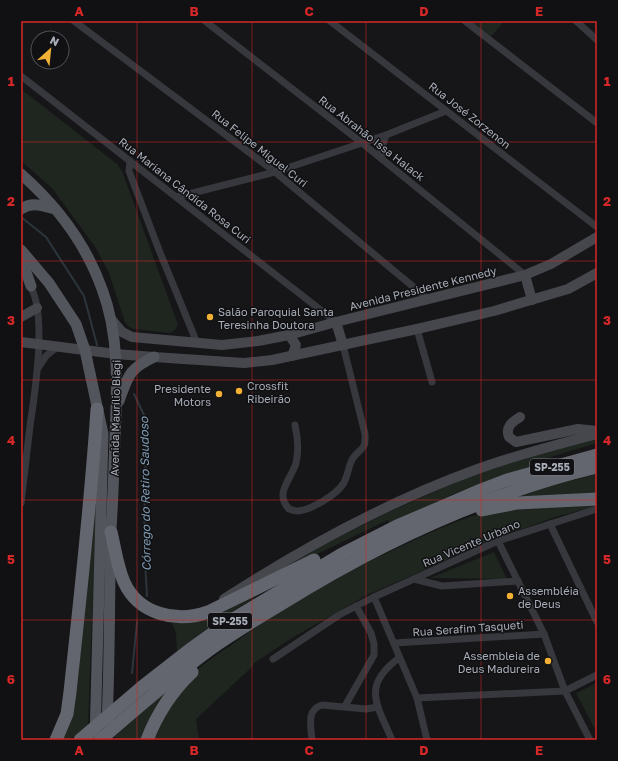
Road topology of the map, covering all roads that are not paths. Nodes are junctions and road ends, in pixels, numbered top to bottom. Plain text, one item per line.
1 (74, 21) edge
2 (205, 21) edge
3 (330, 21) edge
4 (465, 21) edge
5 (576, 21) edge
6 (597, 40) edge
7 (21, 76) edge
8 (446, 111) junction
9 (597, 123) edge
10 (386, 135) junction
11 (362, 143) junction
12 (382, 159) junction
13 (130, 161) junction
14 (275, 172) junction
15 (21, 174) edge
16 (177, 197) junction
17 (24, 207) edge
18 (55, 209) junction
19 (597, 227) edge
20 (597, 237) edge
21 (21, 250) edge
22 (21, 258) edge
23 (21, 272) edge
24 (597, 273) edge
25 (525, 275) junction
26 (30, 286) junction
27 (428, 299) junction
28 (532, 300) junction
29 (37, 308) junction
30 (21, 317) edge
31 (111, 319) junction
32 (336, 322) junction
33 (417, 329) junction
34 (289, 335) junction
35 (21, 342) edge
36 (197, 343) junction
37 (38, 344) junction
38 (342, 345) junction
39 (57, 347) junction
40 (85, 350) junction
41 (116, 354) junction
42 (292, 356) junction
43 (154, 358) junction
44 (36, 370) junction
45 (432, 382) dead end
46 (96, 409) junction
47 (116, 409) junction
48 (520, 418) dead end
49 (295, 425) dead end
50 (597, 432) edge
51 (597, 447) edge
52 (597, 455) edge
53 (597, 466) edge
54 (507, 480) junction
55 (597, 499) edge
56 (21, 503) edge
57 (597, 509) edge
58 (550, 524) junction
59 (403, 530) junction
60 (111, 532) junction
61 (498, 541) junction
62 (414, 579) junction
63 (518, 582) junction
64 (374, 597) junction
65 (356, 606) junction
66 (208, 612) junction
67 (597, 622) edge
68 (247, 625) junction
69 (544, 634) junction
70 (394, 644) junction
71 (399, 658) junction
72 (273, 659) dead end
73 (597, 675) edge
74 (566, 690) junction
75 (417, 698) junction
76 (345, 706) junction
77 (378, 707) junction
78 (56, 740) edge
79 (80, 740) edge
80 (95, 740) edge
81 (100, 740) edge
82 (106, 740) edge
83 (147, 740) edge
84 (312, 740) edge
85 (392, 740) edge
86 (427, 740) edge
87 (590, 740) edge

1 - 14 street, Rua Felipe Miguel Curi
2 - 11 street, Rua Abrahão Issa Halack
3 - 8 street, Rua José Zorzenon
4 - 9 street
5 - 6 street
7 - 13 street, Rua Mariana Cândida Rosa Curi
8 - 10 street
8 - 19 street, Rua José Zorzenon
10 - 11 street
10 - 12 street
11 - 12 street, Rua Abrahão Issa Halack
11 - 14 street
12 - 25 street, Rua Abrahão Issa Halack
13 - 16 street, Rua Mariana Cândida Rosa Curi
13 - 36 street
14 - 16 street
14 - 27 street, Rua Felipe Miguel Curi
15 - 18 main road, Avenida Maurílio Biagi
16 - 32 street, Rua Mariana Cândida Rosa Curi
17 - 18 main road
18 - 31 main road, Avenida Maurílio Biagi
20 - 25 main road, Avenida Presidente Kennedy
21 - 40 main road, Avenida Maurílio Biagi
22 - 26 main road
23 - 26 street
24 - 28 main road
25 - 27 main road, Avenida Presidente Kennedy
25 - 28 main road
26 - 29 street
27 - 32 main road, Avenida Presidente Kennedy
28 - 33 main road
29 - 30 main road
29 - 37 street
31 - 36 main road, Avenida Presidente Kennedy
31 - 41 main road, Avenida Maurílio Biagi
32 - 34 main road, Avenida Presidente Kennedy
32 - 38 main road
33 - 38 main road
33 - 45 street
34 - 36 main road, Avenida Presidente Kennedy
34 - 42 main road
35 - 37 main road
37 - 39 main road
37 - 44 street
38 - 42 main road
38 - 49 street
39 - 40 main road
39 - 44 street
40 - 41 main road
40 - 46 main road, Avenida Maurílio Biagi
41 - 43 main road
41 - 47 main road, Avenida Maurílio Biagi
42 - 43 main road
43 - 47 main road
44 - 56 street
46 - 78 highway
46 - 80 main road, Avenida Maurílio Biagi
47 - 60 main road, Avenida Maurílio Biagi
48 - 50 main road
50 - 66 main road
51 - 54 highway
52 - 54 highway, SP-255
53 - 59 highway, SP-255
54 - 59 highway, SP-255
55 - 59 highway
57 - 58 street, Rua Vicente Urbano
58 - 61 street, Rua Vicente Urbano
58 - 67 street
59 - 66 highway
59 - 68 highway, SP-255
59 - 79 highway, SP-255
60 - 66 highway
60 - 82 main road, Avenida Maurílio Biagi
61 - 62 street, Rua Vicente Urbano
61 - 63 street
62 - 63 street
62 - 64 street, Rua Vicente Urbano
63 - 69 street
64 - 65 street, Rua Vicente Urbano
64 - 70 street
65 - 72 street, Rua Vicente Urbano
65 - 76 street
68 - 81 highway, SP-255
68 - 83 highway
69 - 70 street, Rua Serafim Tasqueti
69 - 74 street
70 - 71 street
71 - 75 street
71 - 77 street
73 - 74 street
74 - 75 street
74 - 87 street
75 - 86 street
76 - 77 street
76 - 84 street
77 - 85 street

